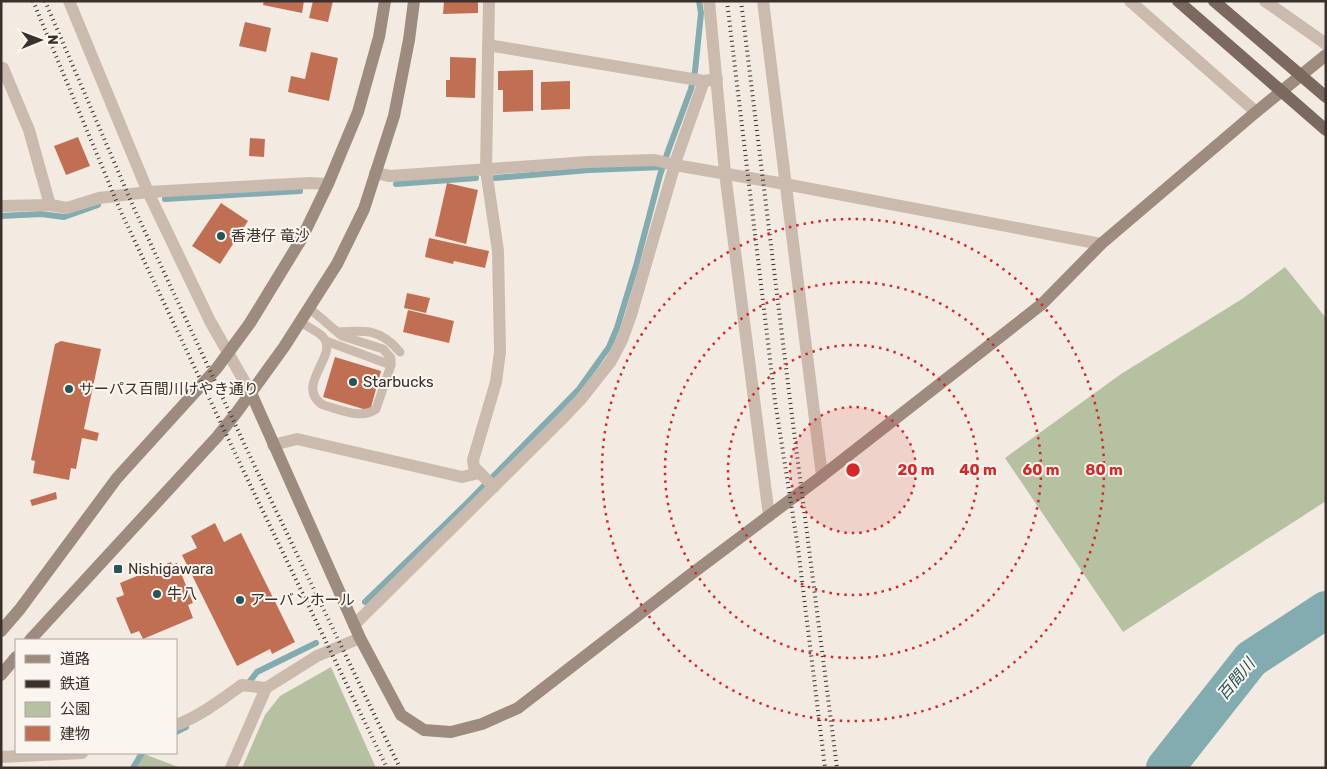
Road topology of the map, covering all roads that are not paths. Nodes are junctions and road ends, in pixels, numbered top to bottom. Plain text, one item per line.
1 (69, 1) edge
2 (385, 1) edge
3 (414, 1) edge
4 (489, 1) edge
5 (709, 1) edge
6 (763, 1) edge
7 (1130, 1) edge
8 (1178, 1) edge
9 (1214, 1) edge
10 (1265, 1) edge
11 (1326, 44) edge
12 (488, 45) junction
13 (1326, 55) edge
14 (3, 68) dead end
15 (701, 79) junction
16 (1326, 98) edge
17 (1256, 112) junction
18 (1326, 130) edge
19 (668, 163) junction
20 (486, 170) junction
21 (375, 173) junction
22 (725, 173) junction
23 (328, 184) junction
24 (785, 184) junction
25 (148, 192) junction
26 (50, 205) junction
27 (1, 206) edge
28 (1101, 244) junction
29 (309, 308) junction
30 (300, 322) junction
31 (338, 332) junction
32 (326, 341) junction
33 (228, 352) junction
34 (400, 352) dead end
35 (391, 365) junction
36 (251, 393) junction
37 (274, 445) junction
38 (822, 476) junction
39 (487, 481) junction
40 (769, 516) junction
41 (354, 624) junction
42 (1, 631) edge
43 (360, 638) junction
44 (31, 639) edge
45 (15, 658) edge
46 (1, 675) edge
47 (266, 688) junction
48 (178, 724) edge
49 (62, 754) edge
50 (1, 757) edge
51 (231, 768) edge

1 - 25 street
2 - 23 street
3 - 21 street
4 - 12 street
5 - 15 street
6 - 24 street
7 - 17 street
8 - 18 main road, bridge
9 - 16 main road, bridge
10 - 11 street
12 - 15 street
12 - 20 street
13 - 17 street
14 - 26 street
15 - 19 street
15 - 22 street
17 - 28 street
19 - 20 street
19 - 22 street
19 - 39 street
20 - 21 street
20 - 39 street
21 - 29 street
22 - 24 street
22 - 40 street
23 - 25 street
23 - 33 street
24 - 28 street
24 - 38 street
25 - 26 street
25 - 33 street
26 - 27 street
28 - 38 street
29 - 30 street
29 - 31 lane
30 - 32 lane
30 - 36 street
31 - 34 lane
31 - 35 lane
32 - 35 lane
32 - 35 lane
33 - 36 street
33 - 42 street
36 - 37 street
36 - 44 street
37 - 39 street
37 - 41 street
38 - 40 street
39 - 41 street
40 - 43 street
41 - 43 street
43 - 47 street
45 - 46 street
47 - 48 street
47 - 51 street
49 - 50 street

